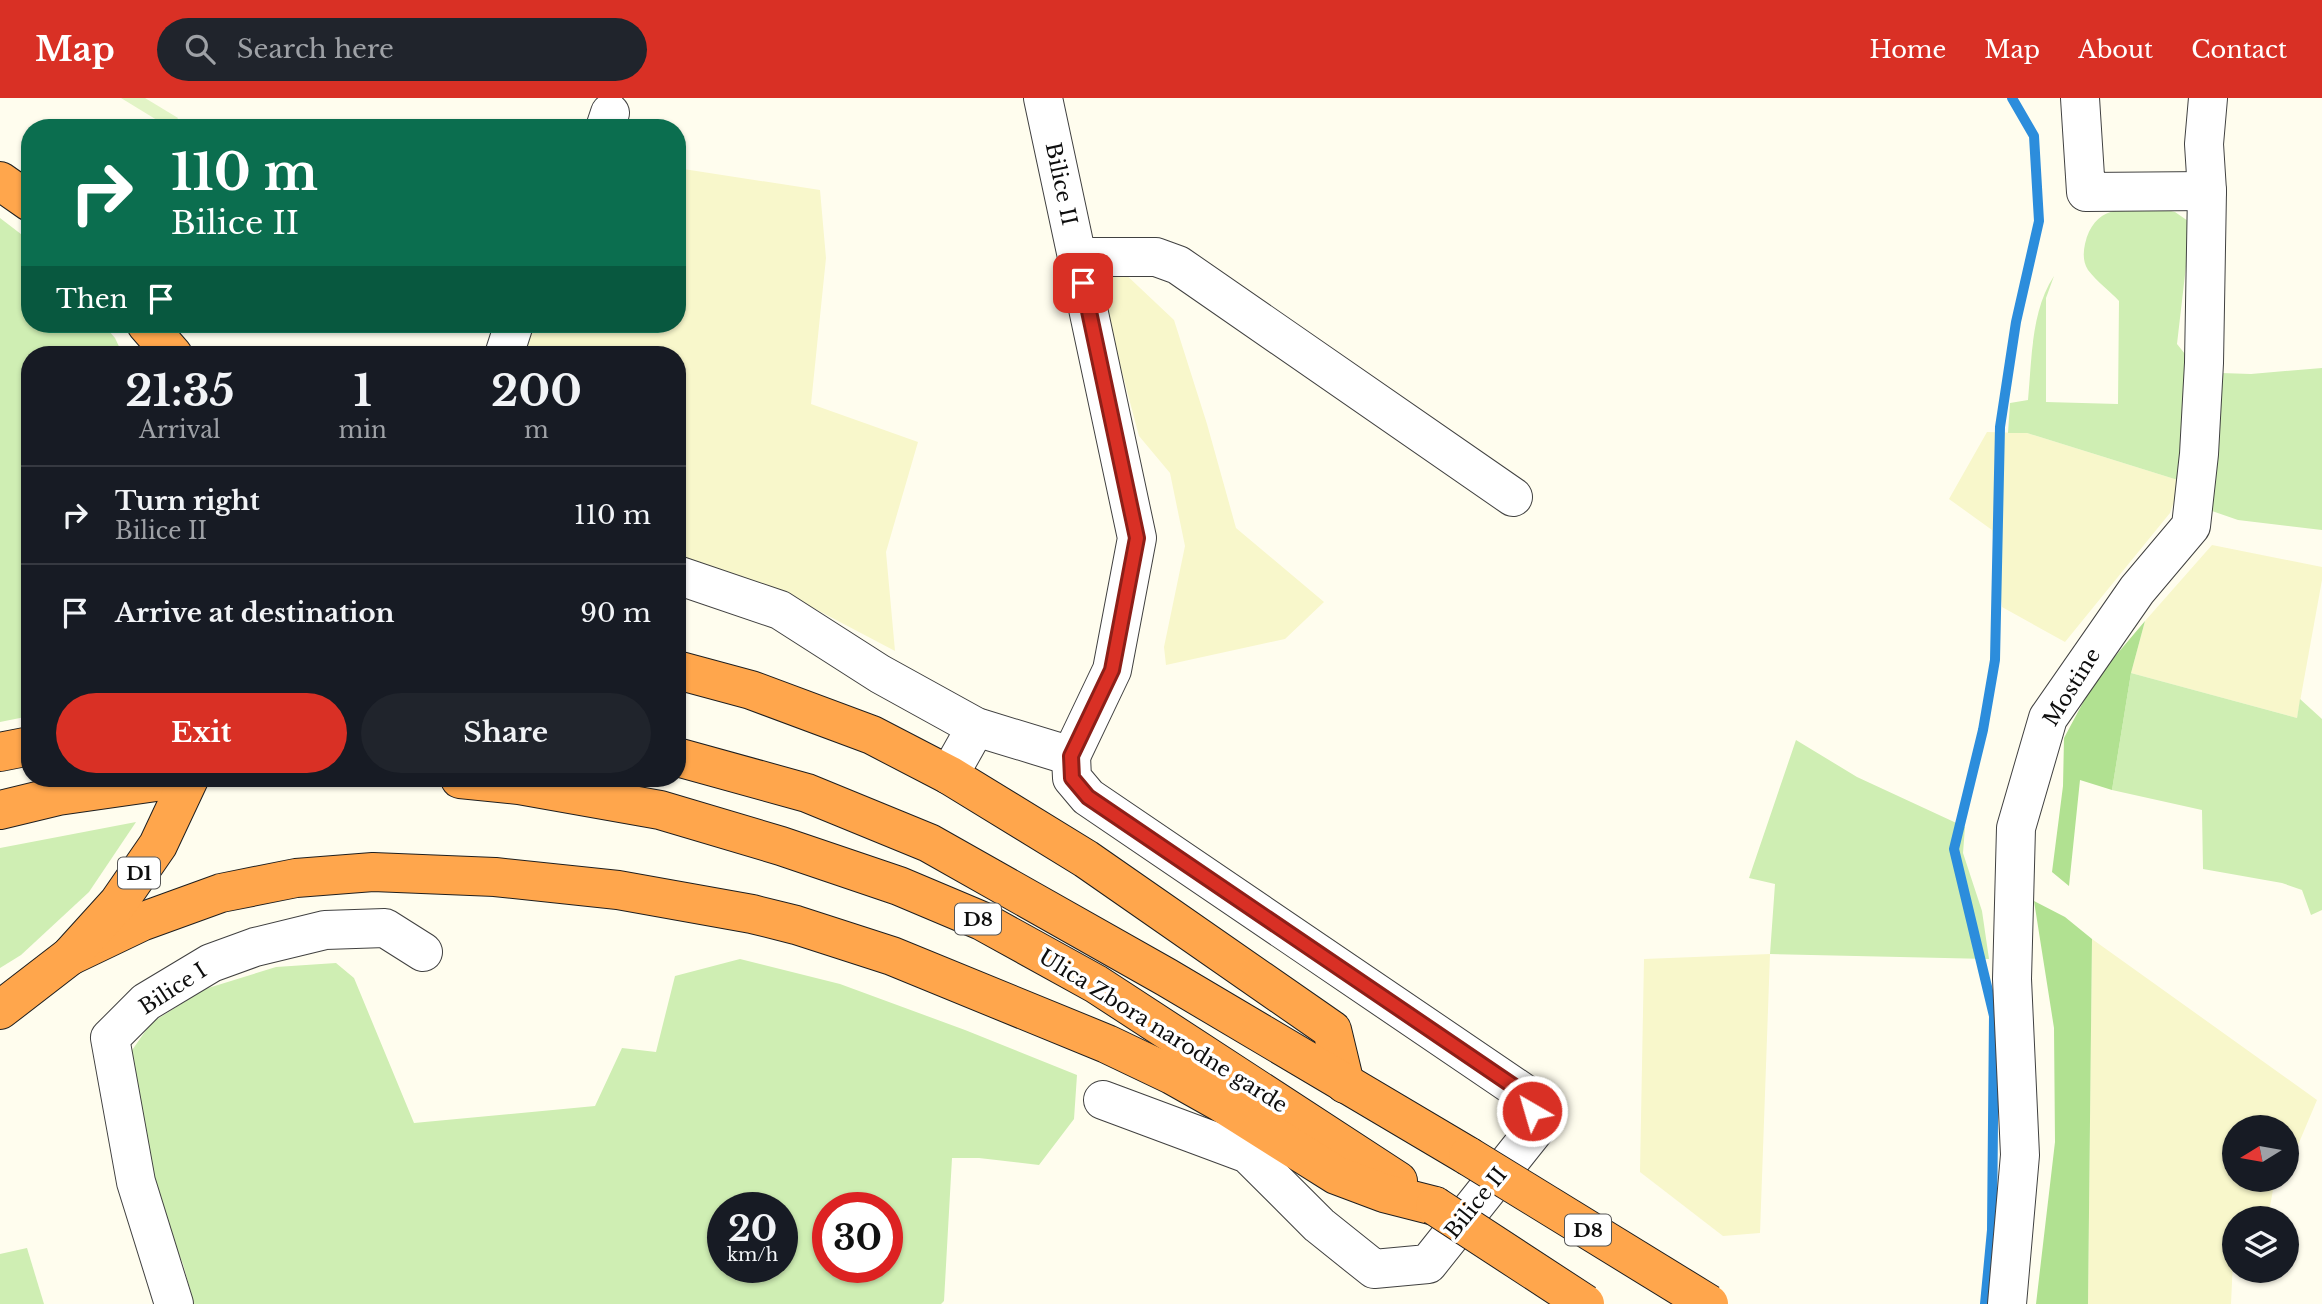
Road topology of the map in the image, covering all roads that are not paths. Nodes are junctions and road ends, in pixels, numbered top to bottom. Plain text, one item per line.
1 (1043, 98) edge
2 (2080, 98) edge
3 (2208, 98) edge
4 (0, 181) edge
5 (2207, 191) junction
6 (21, 196) edge
7 (1077, 257) junction
8 (152, 333) edge
9 (165, 346) edge
10 (1513, 497) dead end
11 (686, 578) edge
12 (686, 672) edge
13 (976, 727) junction
14 (21, 748) edge
15 (0, 752) edge
16 (1071, 756) junction
17 (686, 759) edge
18 (948, 775) junction
19 (121, 787) edge
20 (185, 787) edge
21 (530, 787) edge
22 (0, 810) edge
23 (423, 952) dead end
24 (70, 956) junction
25 (0, 1010) edge
26 (1345, 1084) junction
27 (1103, 1100) dead end
28 (1434, 1206) junction
29 (174, 1304) edge
30 (1585, 1304) edge
31 (1709, 1304) edge
32 (2007, 1304) edge

1 - 7 street, Bilice II
2 - 5 street
3 - 5 street, Mostine
4 - 6 highway
5 - 32 street, Mostine
7 - 10 street
7 - 16 street, Bilice II
8 - 9 highway
11 - 13 street
12 - 18 highway
13 - 16 street
13 - 18 street
14 - 15 highway
16 - 27 street, Bilice II
17 - 26 highway, Ulica Zbora narodne garde / D8
18 - 26 highway
19 - 22 highway
20 - 24 highway, D1
21 - 28 highway, Ulica Zbora narodne garde / D8
23 - 29 street, Bilice I
24 - 25 highway, D1
24 - 28 highway
26 - 31 highway, Ulica Zbora narodne garde / D8, bridge
28 - 30 highway, Ulica Zbora narodne garde / D8, bridge

